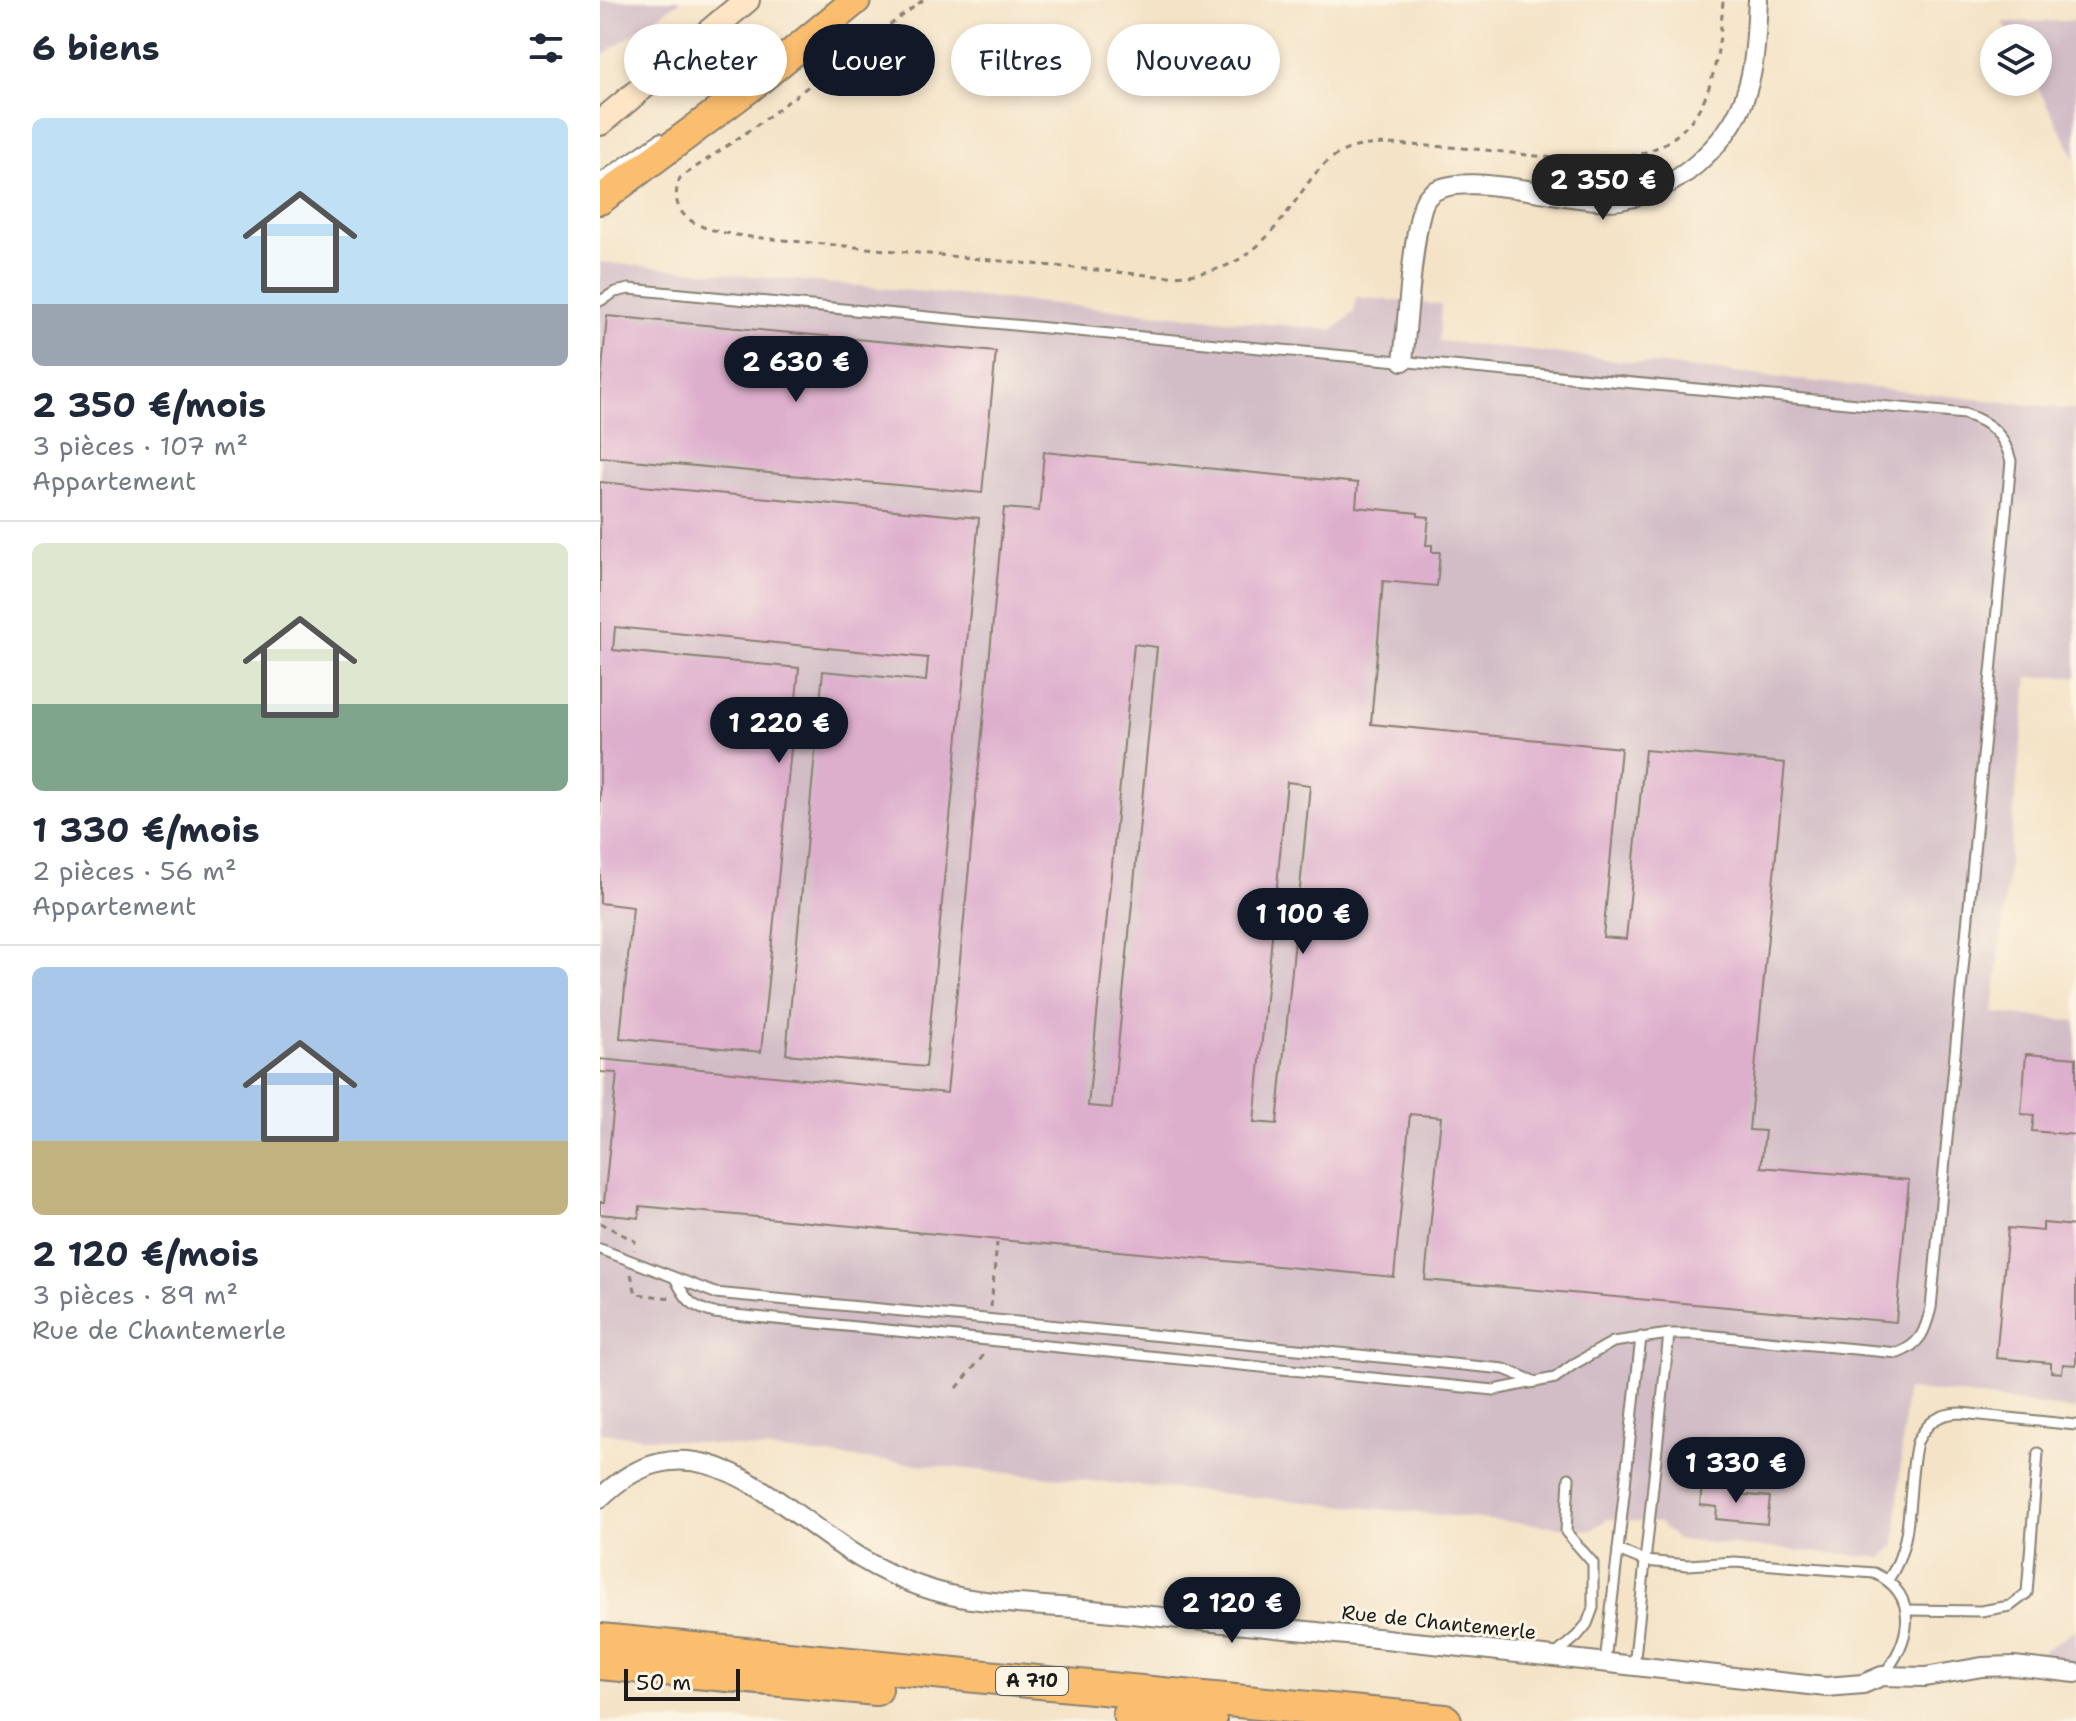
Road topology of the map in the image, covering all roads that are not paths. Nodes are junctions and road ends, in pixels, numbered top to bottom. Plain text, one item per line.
1 (747, 0) edge
2 (824, 0) edge
3 (856, 0) edge
4 (1758, 0) edge
5 (600, 123) edge
6 (670, 132) junction
7 (600, 179) edge
8 (600, 197) edge
9 (600, 301) edge
10 (1403, 361) junction
11 (600, 1249) edge
12 (676, 1280) junction
13 (1669, 1334) junction
14 (1641, 1337) junction
15 (1539, 1383) junction
16 (2076, 1425) edge
17 (2038, 1453) dead end
18 (1569, 1478) dead end
19 (600, 1498) edge
20 (1618, 1550) junction
21 (1645, 1561) junction
22 (1888, 1580) junction
23 (1906, 1610) junction
24 (605, 1645) edge
25 (1554, 1656) junction
26 (1605, 1663) junction
27 (1634, 1667) junction
28 (2076, 1673) edge
29 (1882, 1676) junction
30 (600, 1677) edge
31 (785, 1680) junction
32 (1210, 1721) edge
33 (1445, 1721) edge

1 - 5 street
2 - 6 main road
3 - 8 main road
4 - 10 street
6 - 7 lane
6 - 8 main road
9 - 10 lane
10 - 13 lane
11 - 12 lane
12 - 15 lane
12 - 15 lane
13 - 14 lane
13 - 21 lane
14 - 15 lane
14 - 20 lane
16 - 22 lane
17 - 23 lane
18 - 25 lane
19 - 25 street, Rue de Chantemerle
20 - 21 lane
20 - 26 lane
21 - 22 lane
21 - 27 lane
22 - 23 lane
23 - 29 lane
24 - 31 highway, A 710
24 - 33 highway, A 710
25 - 26 street, Rue de Chantemerle
26 - 27 street, Rue de Chantemerle
27 - 29 street, Rue de Chantemerle
28 - 29 street, Rue de Chantemerle
30 - 31 highway
31 - 32 highway, A 710

